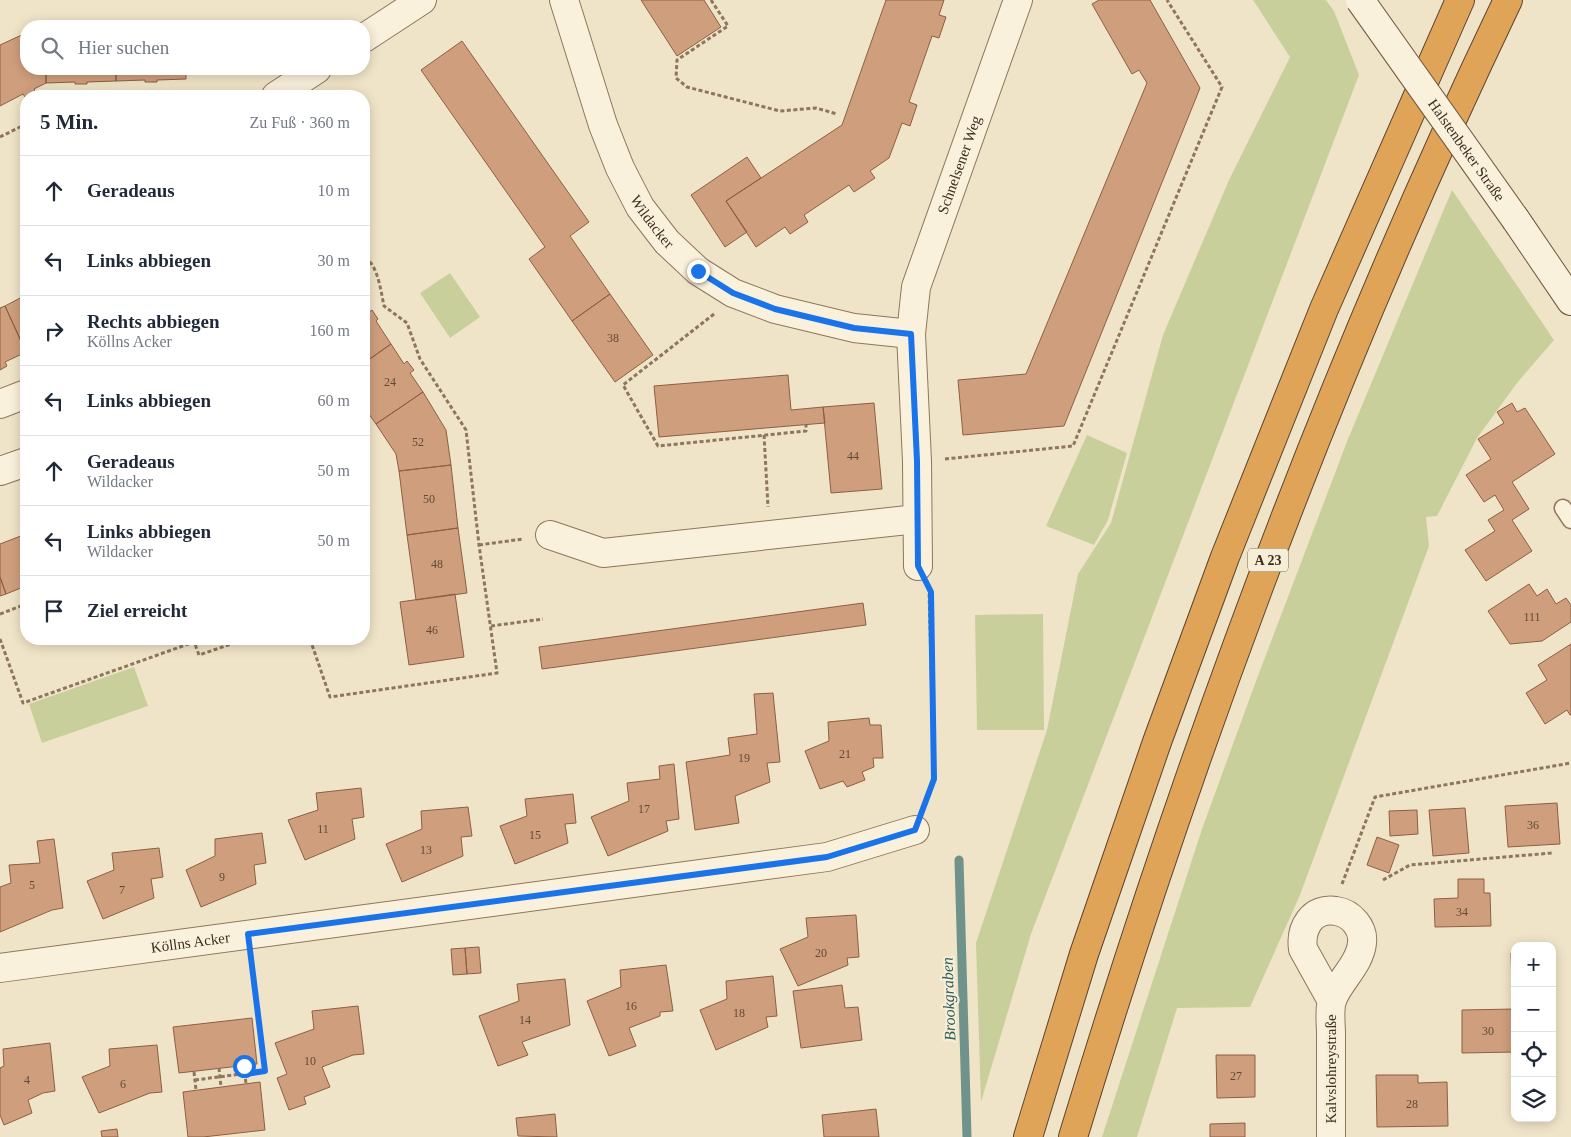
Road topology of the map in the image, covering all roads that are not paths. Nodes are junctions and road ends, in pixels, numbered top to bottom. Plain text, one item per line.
1 (422, 0) edge
2 (564, 0) edge
3 (1018, 0) edge
4 (1360, 0) edge
5 (1460, 0) edge
6 (1508, 0) edge
7 (370, 34) edge
8 (308, 75) edge
9 (285, 90) edge
10 (1571, 301) edge
11 (911, 334) junction
12 (20, 396) edge
13 (0, 404) edge
14 (20, 464) edge
15 (0, 471) edge
16 (917, 519) junction
17 (550, 535) road end
18 (918, 566) road end
19 (915, 830) road end
20 (0, 968) edge
21 (1332, 1001) junction
22 (1028, 1137) edge
23 (1073, 1137) edge
24 (1330, 1137) edge

1 - 7 street
2 - 11 street, Wildacker
3 - 11 street, Schnelsener Weg
4 - 10 street, Halstenbeker Straße, bridge
5 - 22 highway, A 23
6 - 23 highway, A 23
8 - 9 street
11 - 16 street
12 - 13 street
14 - 15 street
16 - 17 street
16 - 18 street
19 - 20 street, Köllns Acker
21 - 21 street, Kalvslohreystraße
21 - 24 street, Kalvslohreystraße

